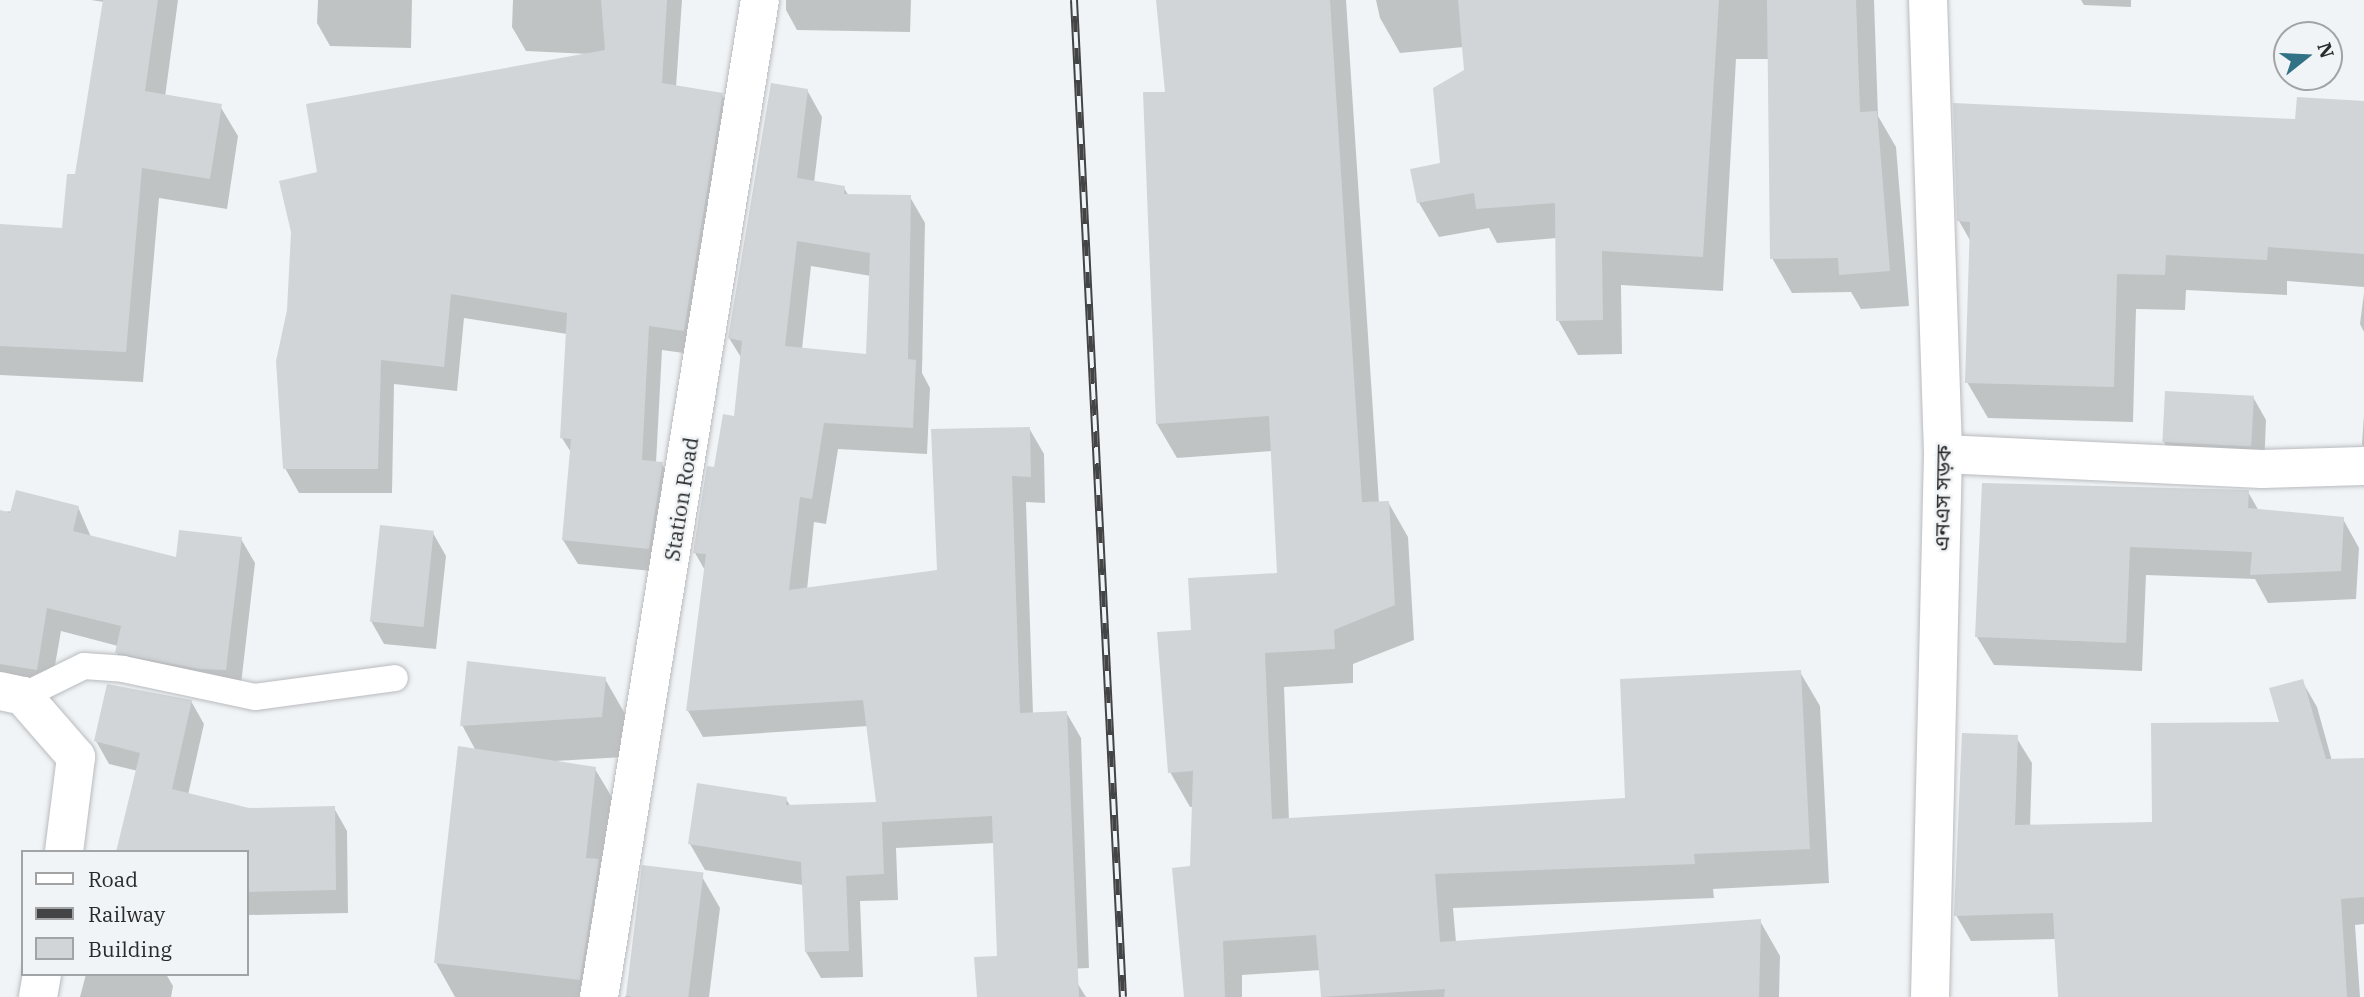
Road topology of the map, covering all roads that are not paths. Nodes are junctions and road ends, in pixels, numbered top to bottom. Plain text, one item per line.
1 (760, 0) edge
2 (1928, 0) edge
3 (1943, 454) junction
4 (2364, 466) edge
5 (395, 678) dead end
6 (12, 693) edge
7 (64, 850) edge
8 (42, 976) edge
9 (38, 997) edge
10 (599, 997) edge
11 (1930, 997) edge

1 - 10 street, Station Road
2 - 3 street, এনএস সড়ক
3 - 4 street
3 - 11 street, এনএস সড়ক
5 - 6 lane
6 - 7 street
8 - 9 street

